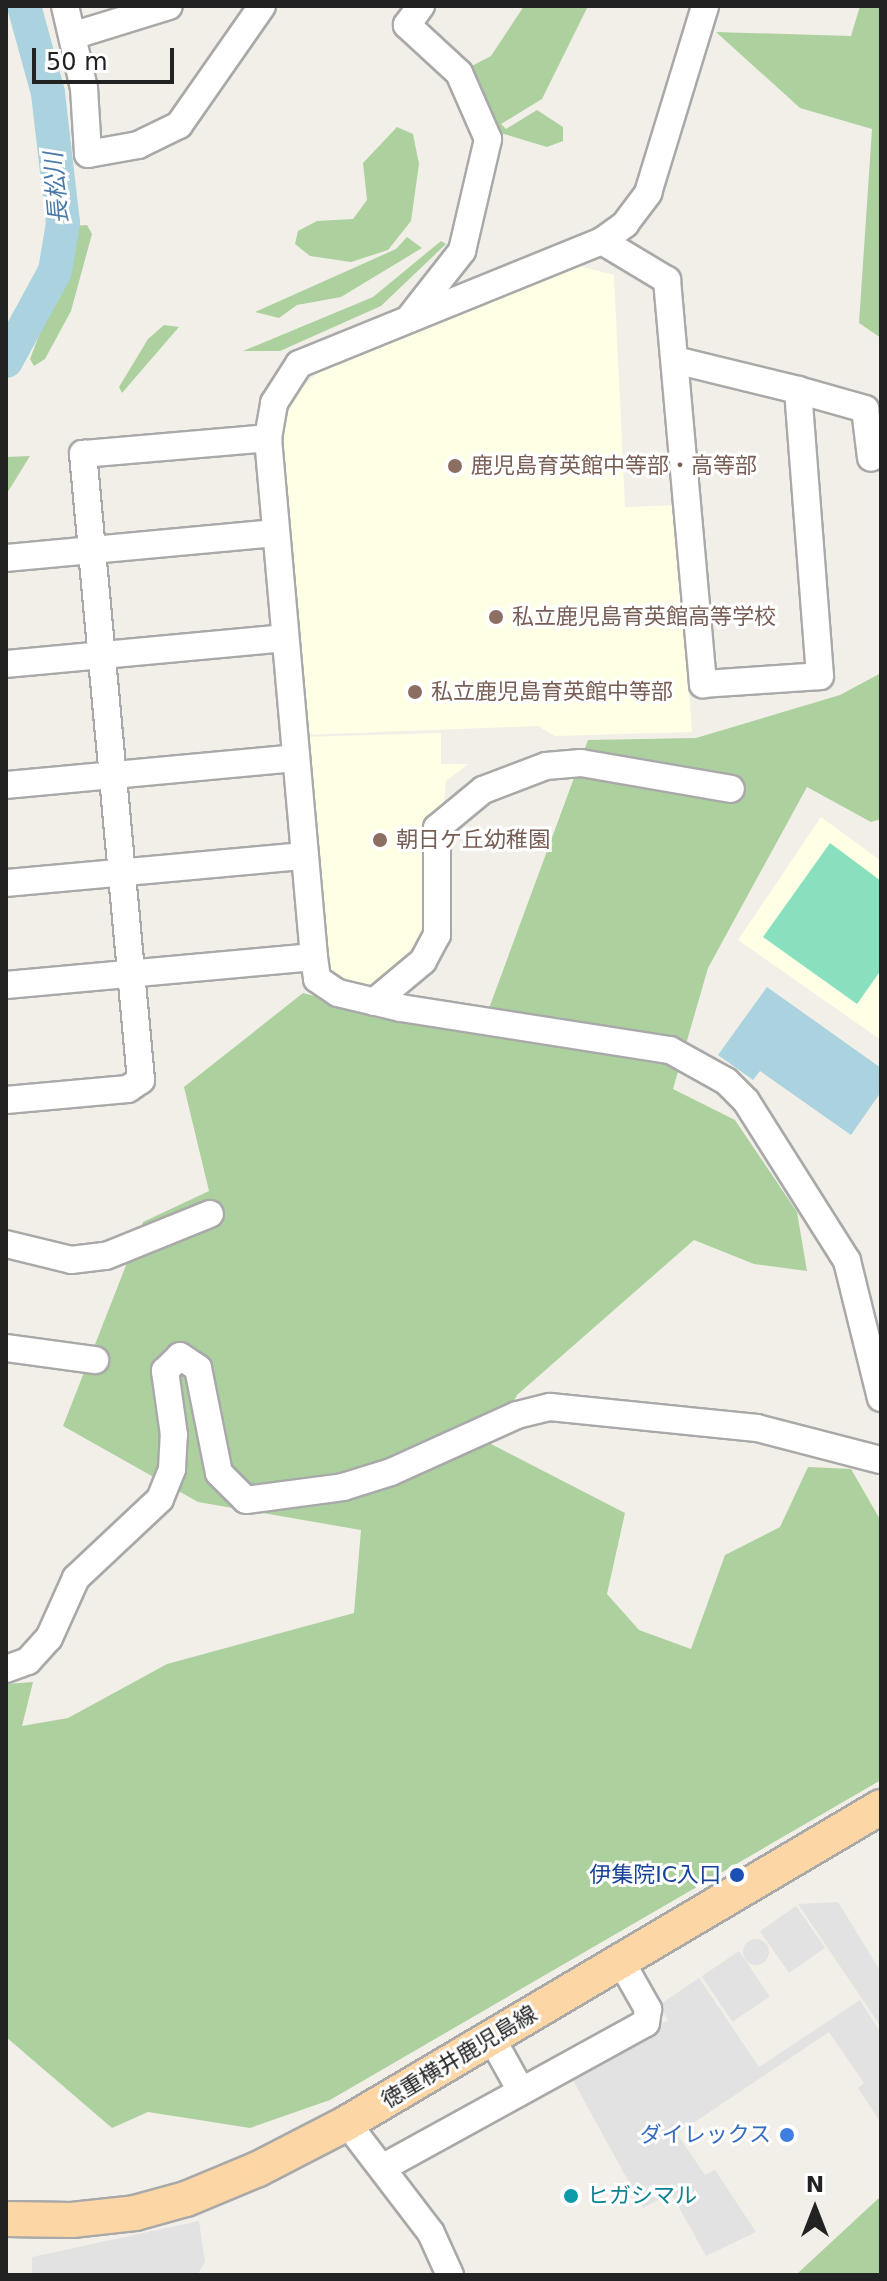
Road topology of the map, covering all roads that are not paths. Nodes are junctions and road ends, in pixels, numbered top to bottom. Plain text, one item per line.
1 (65, 6) edge
2 (169, 6) edge
3 (262, 6) edge
4 (421, 6) edge
5 (705, 6) edge
6 (75, 35) junction
7 (602, 241) junction
8 (409, 319) junction
9 (675, 360) junction
10 (798, 390) junction
11 (268, 438) junction
12 (871, 458) dead end
13 (276, 533) junction
14 (92, 550) junction
15 (6, 558) edge
16 (284, 638) junction
17 (100, 655) junction
18 (6, 664) edge
19 (296, 758) junction
20 (112, 775) junction
21 (6, 785) edge
22 (731, 789) dead end
23 (305, 856) junction
24 (122, 873) junction
25 (6, 883) edge
26 (314, 957) junction
27 (131, 973) junction
28 (6, 985) edge
29 (374, 1002) junction
30 (6, 1100) edge
31 (210, 1214) dead end
32 (6, 1244) edge
33 (6, 1348) edge
34 (95, 1360) dead end
35 (881, 1398) edge
36 (881, 1460) edge
37 (6, 1669) edge
38 (881, 1807) edge
39 (621, 1961) junction
40 (491, 2037) junction
41 (521, 2091) junction
42 (347, 2123) junction
43 (382, 2168) junction
44 (6, 2219) edge
45 (450, 2275) edge

1 - 6 street
2 - 6 street
3 - 6 street
4 - 8 street
5 - 7 street
7 - 8 street
7 - 9 street
8 - 11 street
9 - 10 street
9 - 10 street
10 - 12 street
11 - 13 street
11 - 14 street
13 - 14 street
13 - 16 street
14 - 15 street
14 - 17 street
16 - 17 street
16 - 19 street
17 - 18 street
17 - 20 street
19 - 20 street
19 - 23 street
20 - 21 street
20 - 24 street
22 - 29 street
23 - 24 street
23 - 26 street
24 - 25 street
24 - 27 street
26 - 27 street
26 - 29 street
27 - 28 street
27 - 30 street
29 - 35 street
31 - 32 street
33 - 34 street
36 - 37 street
38 - 39 main road, 徳重横井鹿児島線
39 - 40 main road, 徳重横井鹿児島線
39 - 41 street
40 - 41 street
40 - 42 main road, 徳重横井鹿児島線
41 - 43 street
42 - 43 street
42 - 44 main road, 徳重横井鹿児島線
43 - 45 street

